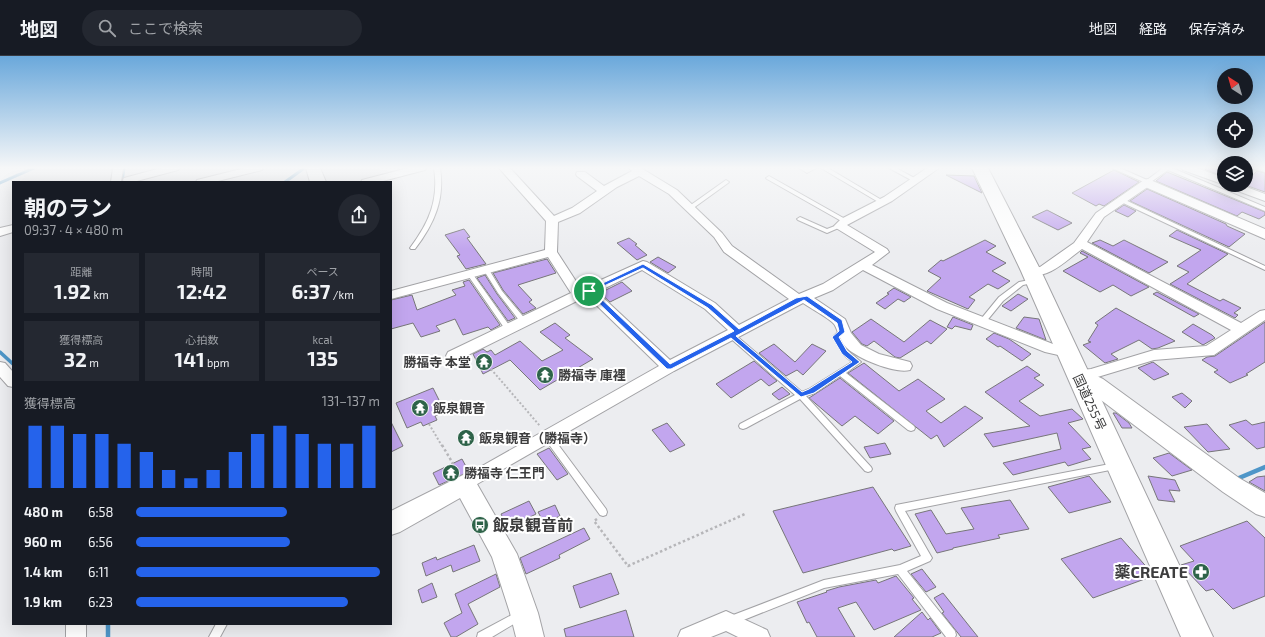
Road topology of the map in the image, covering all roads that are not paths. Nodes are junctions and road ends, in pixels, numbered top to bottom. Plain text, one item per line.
1 (439, 195) edge
2 (529, 195) edge
3 (599, 195) edge
4 (676, 195) edge
5 (708, 195) edge
6 (797, 195) edge
7 (870, 195) edge
8 (892, 195) edge
9 (993, 195) edge
10 (1128, 195) edge
11 (1173, 195) edge
12 (1176, 195) edge
13 (1232, 195) edge
14 (1121, 200) junction
15 (882, 202) junction
16 (690, 208) junction
17 (1265, 209) edge
18 (800, 219) dead end
19 (552, 220) junction
20 (843, 224) junction
21 (12, 228) edge
22 (0, 232) edge
23 (1265, 233) edge
24 (1265, 237) edge
25 (1080, 243) junction
26 (413, 248) dead end
27 (551, 252) junction
28 (863, 265) junction
29 (1265, 268) edge
30 (486, 269) junction
31 (470, 274) junction
32 (1033, 276) junction
33 (584, 293) junction
34 (392, 295) edge
35 (801, 299) junction
36 (1265, 314) edge
37 (983, 321) junction
38 (524, 322) junction
39 (508, 330) junction
40 (1242, 330) junction
41 (842, 332) junction
42 (735, 334) junction
43 (1067, 352) junction
44 (453, 356) dead end
45 (905, 366) dead end
46 (0, 367) edge
47 (669, 367) junction
48 (840, 372) junction
49 (1078, 374) junction
50 (12, 381) edge
51 (801, 395) junction
52 (743, 426) dead end
53 (911, 428) dead end
54 (548, 437) junction
55 (1119, 465) junction
56 (868, 469) dead end
57 (465, 484) junction
58 (1265, 506) edge
59 (603, 512) road end
60 (392, 523) edge
61 (900, 569) junction
62 (524, 613) junction
63 (726, 622) junction
64 (76, 625) edge
65 (221, 625) edge
66 (951, 635) dead end
67 (76, 637) edge
68 (214, 637) edge
69 (482, 637) edge
70 (530, 637) edge
71 (688, 637) edge
72 (760, 637) edge
73 (1197, 637) edge

1 - 26 lane
2 - 19 street
3 - 19 street
4 - 16 street
5 - 16 lane
6 - 20 lane
7 - 15 lane
8 - 15 street
9 - 32 highway, 国道255号
10 - 14 street
11 - 24 lane
12 - 23 street
13 - 17 lane
14 - 25 street
14 - 29 lane
15 - 20 street
16 - 35 street
18 - 20 lane
19 - 27 street
20 - 28 street
21 - 22 street
25 - 32 street
25 - 40 street
27 - 30 street
27 - 33 street
28 - 35 street
28 - 37 street
30 - 31 street
30 - 38 lane
31 - 34 street
31 - 39 lane
32 - 37 lane
32 - 43 highway, 国道255号
33 - 38 street
33 - 42 street
33 - 47 street
35 - 41 street
35 - 42 street
36 - 40 street
37 - 43 street
38 - 39 street
39 - 44 street
40 - 49 street
41 - 45 street
41 - 48 lane
42 - 47 street
42 - 51 lane
43 - 49 highway, 国道255号
46 - 50 street
47 - 54 street
48 - 51 lane
48 - 53 lane
49 - 55 highway, 国道255号
49 - 58 main road
51 - 52 lane
51 - 56 lane
54 - 57 street
54 - 59 lane
55 - 61 lane
55 - 73 highway, 国道255号
57 - 60 main road
57 - 62 main road
61 - 63 lane
61 - 66 lane
62 - 69 lane
62 - 70 main road
63 - 71 street
63 - 72 street
64 - 67 street
65 - 68 lane

